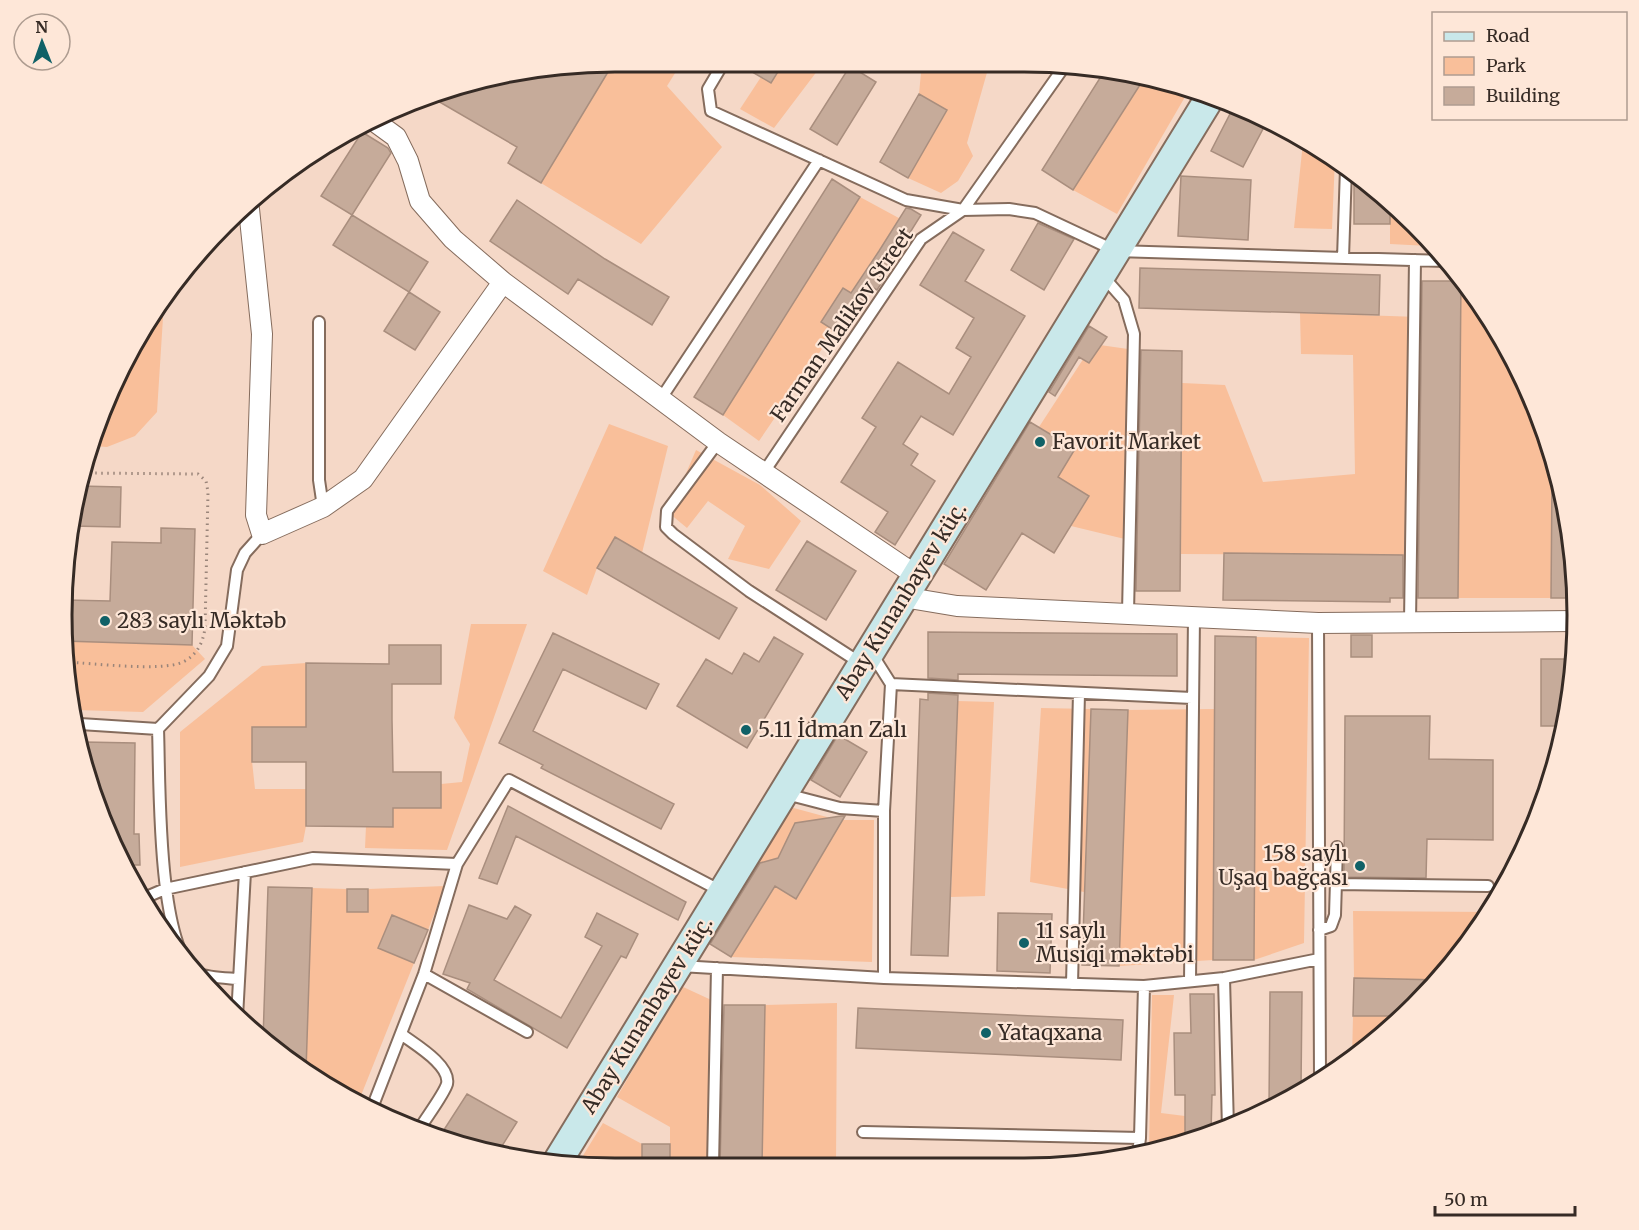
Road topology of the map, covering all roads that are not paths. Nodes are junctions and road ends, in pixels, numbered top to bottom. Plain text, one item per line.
1 (718, 72) edge
2 (1060, 73) edge
3 (1206, 104) edge
4 (380, 125) edge
5 (819, 160) junction
6 (1346, 178) edge
7 (963, 210) junction
8 (250, 214) edge
9 (1343, 258) junction
10 (1415, 260) junction
11 (1435, 261) edge
12 (1109, 263) junction
13 (503, 282) junction
14 (319, 322) dead end
15 (660, 400) junction
16 (718, 442) junction
17 (764, 472) junction
18 (323, 507) junction
19 (262, 534) junction
20 (910, 586) junction
21 (1128, 613) junction
22 (1194, 616) junction
23 (1567, 621) edge
24 (1410, 622) junction
25 (1318, 623) junction
26 (866, 658) junction
27 (891, 684) junction
28 (1079, 693) junction
29 (1192, 698) junction
30 (83, 724) edge
31 (158, 729) junction
32 (783, 793) junction
33 (884, 811) junction
34 (1337, 846) dead end
35 (457, 864) junction
36 (245, 872) junction
37 (1336, 884) junction
38 (1488, 886) dead end
39 (165, 889) junction
40 (723, 891) junction
41 (151, 895) edge
42 (1319, 930) junction
43 (175, 933) edge
44 (1319, 959) junction
45 (677, 966) junction
46 (717, 968) junction
47 (209, 975) edge
48 (424, 975) junction
49 (884, 978) junction
50 (1224, 978) junction
51 (239, 979) junction
52 (1190, 981) junction
53 (1072, 984) junction
54 (1144, 986) junction
55 (238, 1005) edge
56 (527, 1032) dead end
57 (401, 1034) junction
58 (1320, 1070) edge
59 (374, 1102) edge
60 (1228, 1119) edge
61 (423, 1123) edge
62 (863, 1132) dead end
63 (1140, 1138) junction
64 (1139, 1146) edge
65 (562, 1155) edge
66 (713, 1158) edge

1 - 5 lane
2 - 7 lane, Farman Malikov Street
3 - 12 street, Abay Kunanbayev küç.
4 - 13 street
5 - 7 lane
5 - 15 lane
6 - 9 lane
7 - 12 lane
7 - 17 lane, Farman Malikov Street
8 - 19 street
9 - 10 lane
9 - 12 lane
10 - 11 lane
10 - 24 lane
12 - 20 street, Abay Kunanbayev küç.
12 - 21 lane
13 - 15 street
13 - 18 street
14 - 18 lane
15 - 16 street
16 - 17 street
16 - 26 lane
17 - 20 street
18 - 19 street
19 - 31 lane
20 - 21 street
20 - 26 street, Abay Kunanbayev küç.
21 - 22 street
22 - 25 street
22 - 29 lane
23 - 24 street
24 - 25 street
25 - 42 lane
26 - 27 lane
26 - 32 street, Abay Kunanbayev küç.
27 - 28 lane
27 - 33 lane
28 - 29 lane
28 - 53 lane
29 - 52 lane
30 - 31 lane
31 - 39 lane
32 - 33 lane
32 - 40 street, Abay Kunanbayev küç.
33 - 49 lane
34 - 37 lane
35 - 36 lane
35 - 40 lane
35 - 48 lane
36 - 39 lane
36 - 51 lane
37 - 38 lane
37 - 42 lane
39 - 41 lane
39 - 43 lane
40 - 45 street, Abay Kunanbayev küç.
42 - 44 lane
44 - 50 lane
44 - 58 lane
45 - 46 lane
45 - 65 street, Abay Kunanbayev küç.
46 - 49 lane
46 - 66 lane
47 - 51 lane
48 - 56 lane
48 - 57 lane
49 - 53 lane
50 - 52 lane
50 - 60 lane
51 - 55 lane
52 - 54 lane
53 - 54 lane
54 - 63 lane
57 - 59 lane
57 - 61 lane
62 - 63 lane
63 - 64 lane

